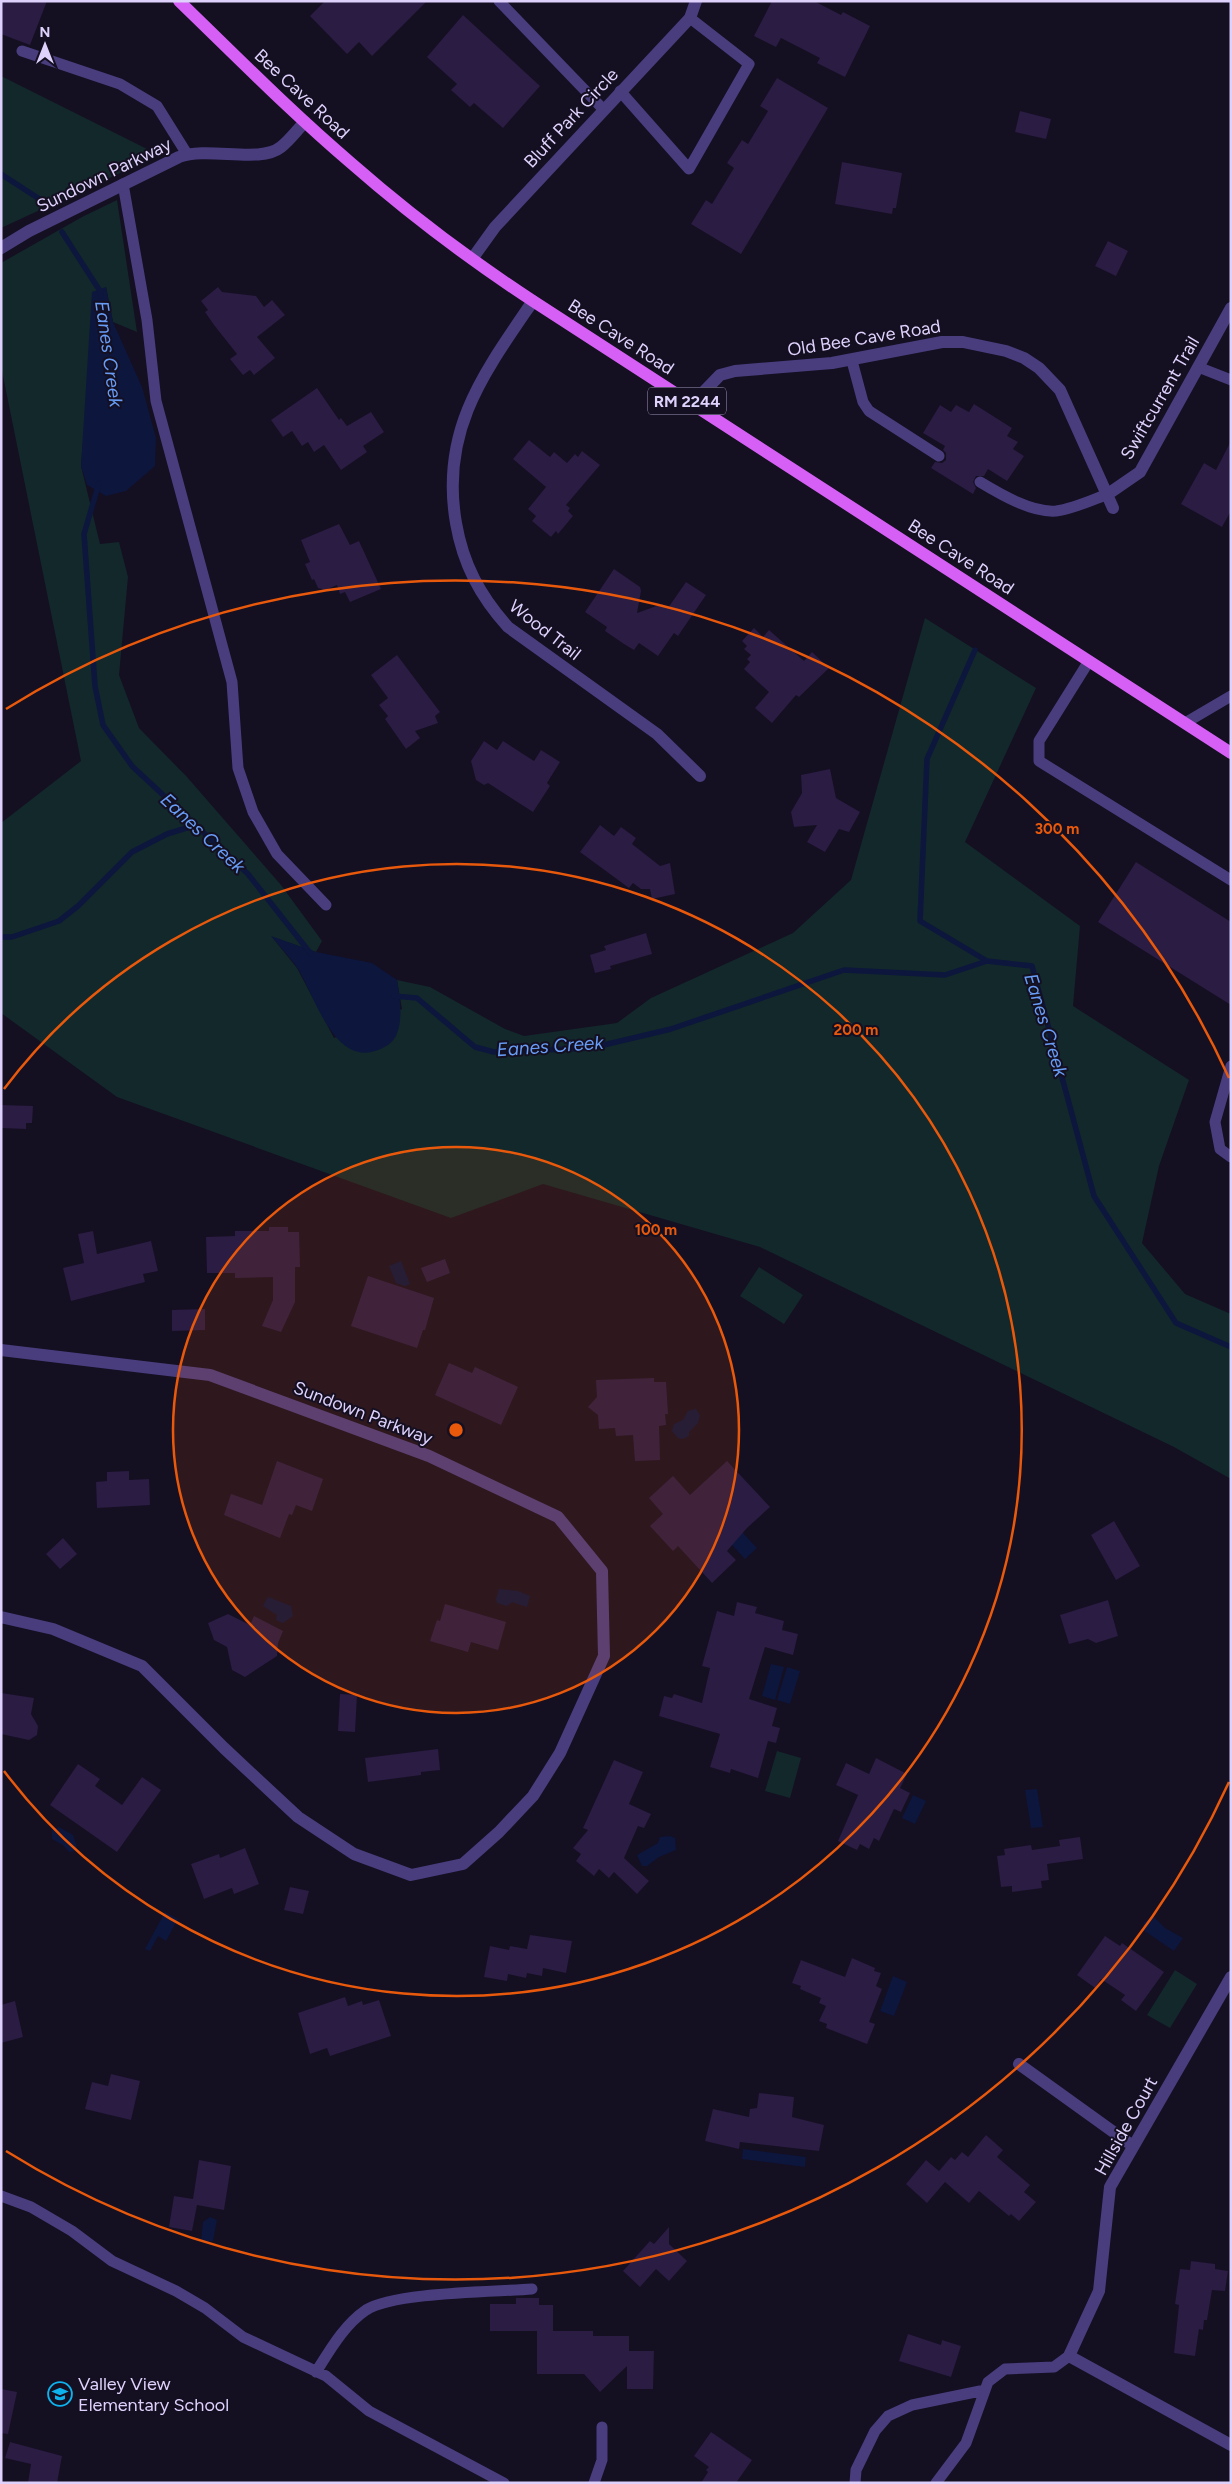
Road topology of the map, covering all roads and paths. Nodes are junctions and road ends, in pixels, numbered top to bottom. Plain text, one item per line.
1 (179, 1) edge
2 (696, 1) edge
3 (499, 2) edge
4 (690, 18) junction
5 (22, 51) dead end
6 (620, 91) junction
7 (603, 109) junction
8 (305, 122) junction
9 (187, 154) junction
10 (123, 184) junction
11 (1, 248) edge
12 (472, 260) junction
13 (533, 301) junction
14 (1231, 308) edge
15 (852, 361) junction
16 (1198, 367) junction
17 (1231, 380) edge
18 (692, 404) junction
19 (939, 456) dead end
20 (980, 482) dead end
21 (1108, 494) junction
22 (1113, 508) dead end
23 (1089, 661) junction
24 (1231, 696) edge
25 (1185, 724) junction
26 (1231, 753) edge
27 (700, 776) dead end
28 (1231, 880) edge
29 (326, 905) dead end
30 (1231, 1066) edge
31 (1231, 1157) edge
32 (1, 1350) edge
33 (1, 1617) edge
34 (1231, 1978) edge
35 (1019, 2064) dead end
36 (1133, 2146) junction
37 (1, 2196) edge
38 (532, 2289) dead end
39 (1069, 2356) junction
40 (316, 2372) junction
41 (985, 2390) junction
42 (602, 2427) dead end
43 (1231, 2445) edge
44 (504, 2483) edge
45 (594, 2483) edge
46 (855, 2483) edge
47 (936, 2483) edge

1 - 8 main road, Bee Cave Road / RM 2244
2 - 4 street, Bluff Park Circle
3 - 7 lane
4 - 6 street, Bluff Park Circle
4 - 6 lane
5 - 9 lane
6 - 7 street, Bluff Park Circle
7 - 12 street, Bluff Park Circle
8 - 9 street, Sundown Parkway
8 - 12 main road, Bee Cave Road / RM 2244
9 - 10 street, Sundown Parkway
10 - 11 street, Sundown Parkway
10 - 29 lane
12 - 13 main road, Bee Cave Road / RM 2244
13 - 18 main road, Bee Cave Road / RM 2244
13 - 27 street, Wood Trail
14 - 16 street, Swiftcurrent Trail
15 - 18 street, Old Bee Cave Road
15 - 19 lane
15 - 21 street, Old Bee Cave Road
16 - 17 lane
16 - 21 street, Swiftcurrent Trail
18 - 23 main road, Bee Cave Road / RM 2244
20 - 21 lane
21 - 22 street, Old Bee Cave Road
23 - 25 main road, Bee Cave Road / RM 2244
23 - 28 lane
24 - 25 lane
25 - 26 main road, Bee Cave Road / RM 2244
30 - 31 lane
32 - 33 street, Sundown Parkway
34 - 36 street, Hillside Court
35 - 36 street
36 - 39 street, Hillside Court
37 - 40 lane
38 - 40 lane
39 - 41 lane
39 - 43 street
40 - 44 lane
41 - 46 lane
41 - 47 lane
42 - 45 lane

